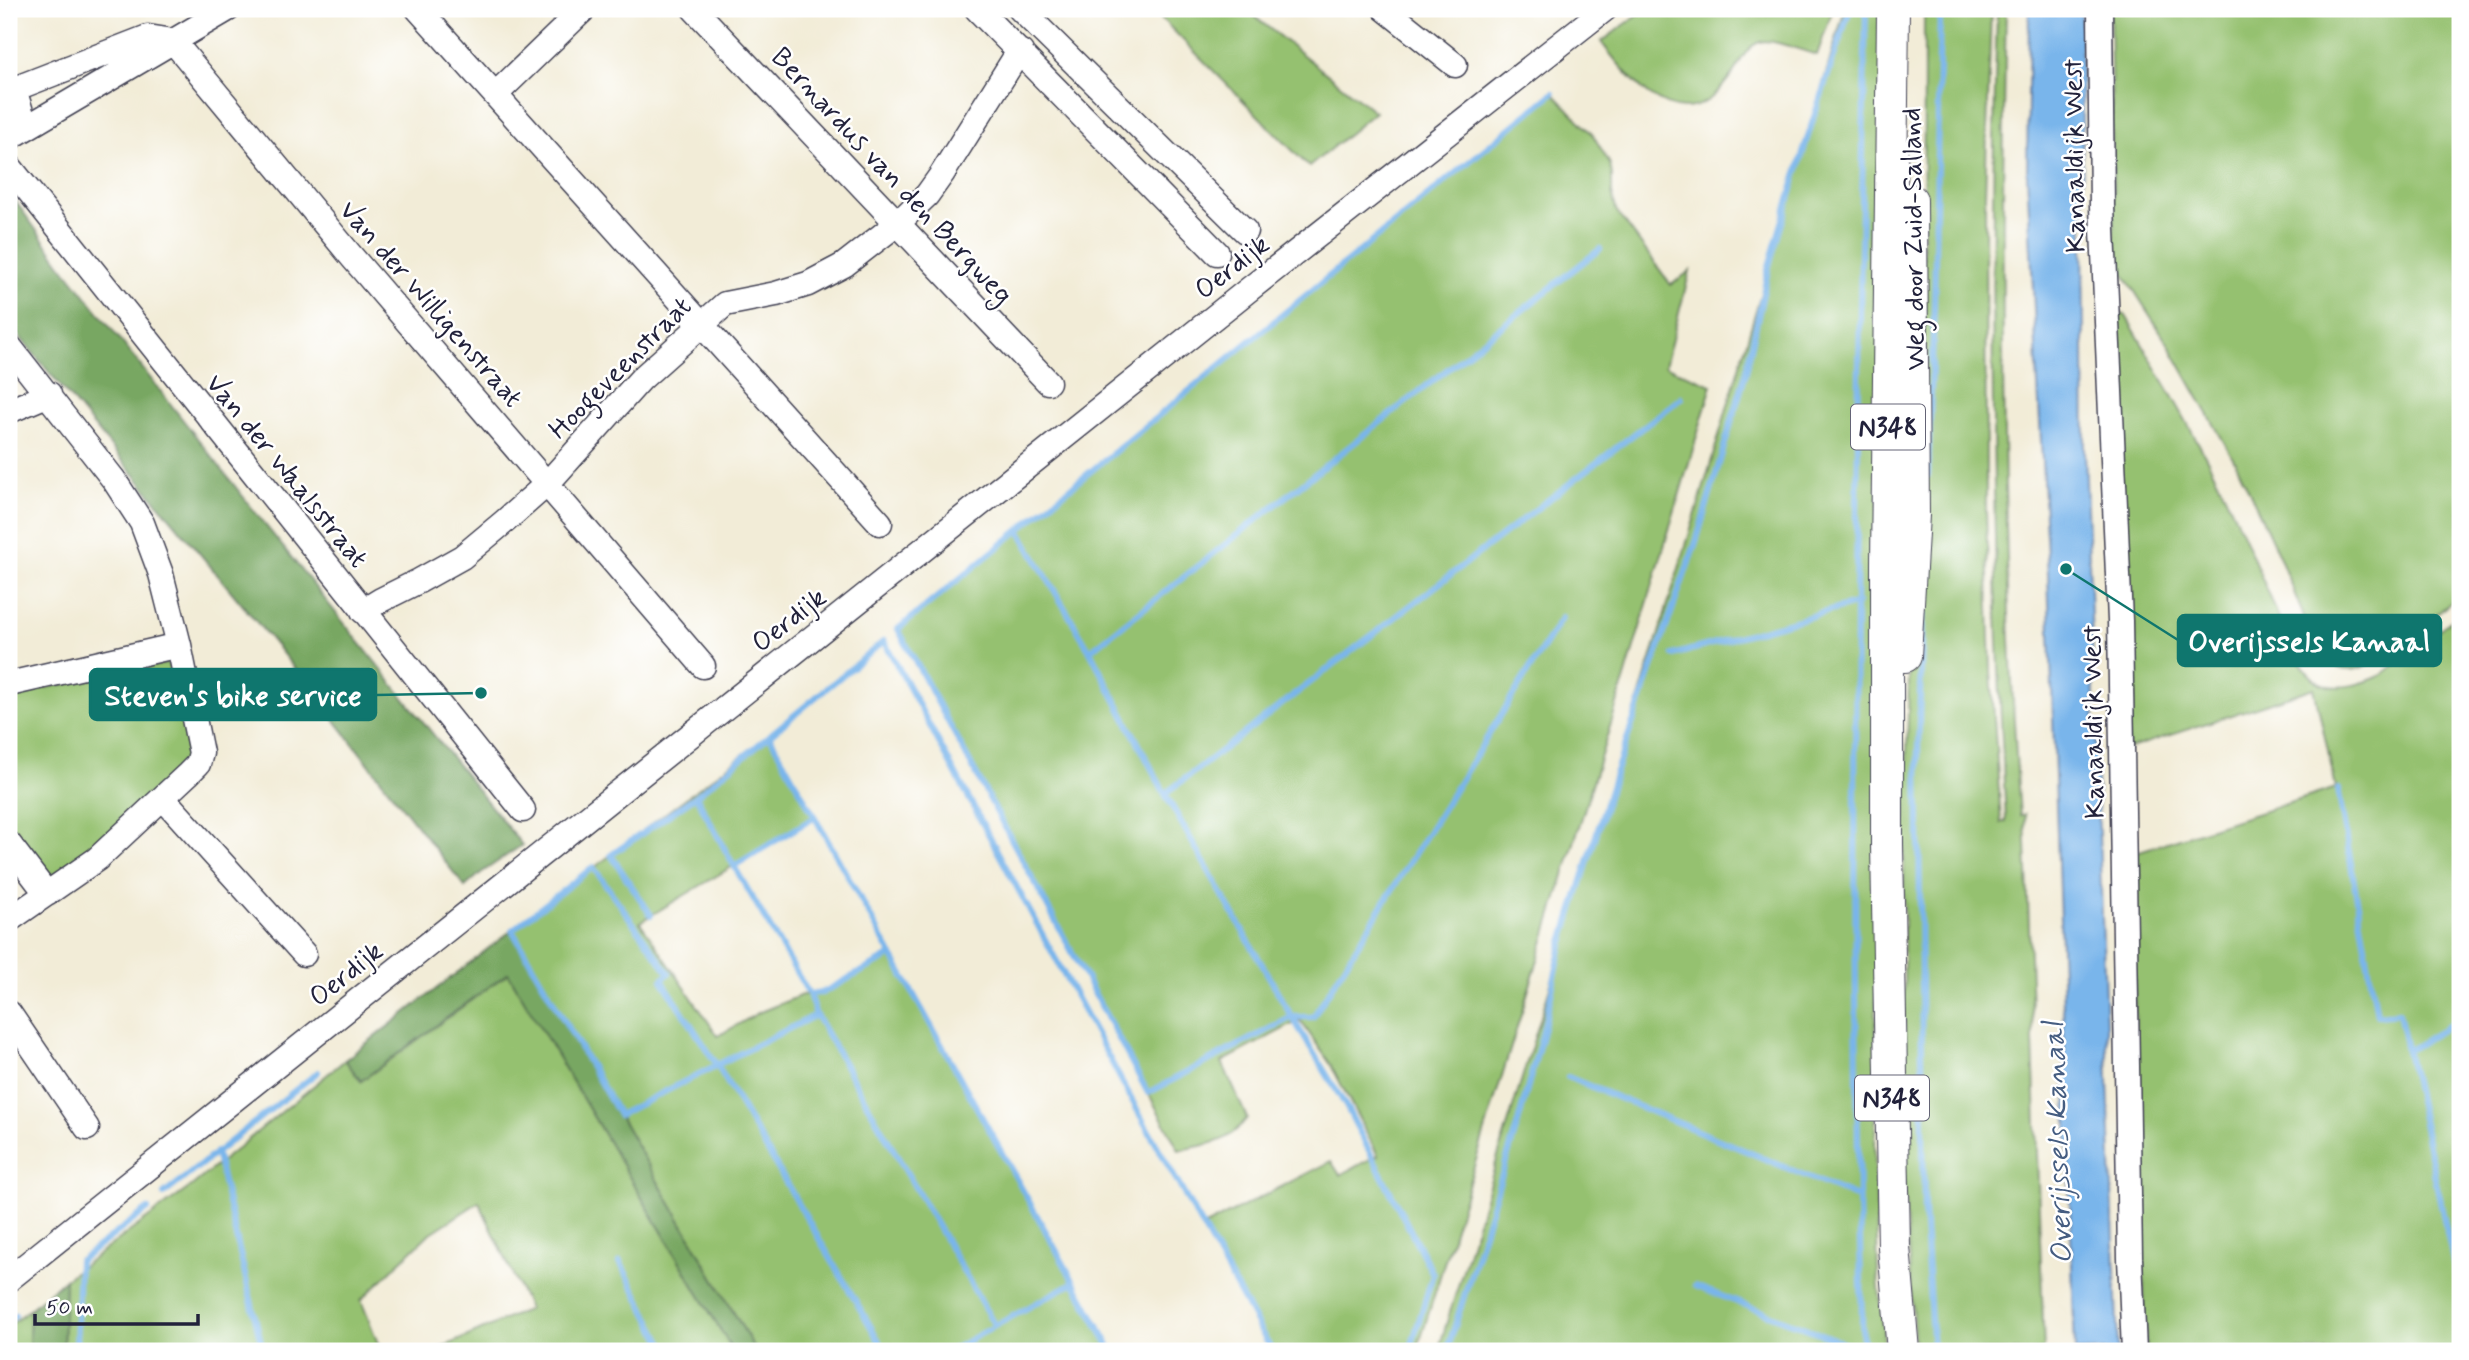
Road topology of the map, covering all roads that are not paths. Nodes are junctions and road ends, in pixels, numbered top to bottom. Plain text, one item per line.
1 (228, 9) edge
2 (418, 9) edge
3 (584, 9) edge
4 (694, 9) edge
5 (977, 9) edge
6 (1385, 9) edge
7 (1605, 9) edge
8 (1893, 9) edge
9 (1911, 9) edge
10 (2100, 9) edge
11 (1023, 12) edge
12 (173, 41) junction
13 (1015, 46) junction
14 (1455, 65) dead end
15 (496, 94) junction
16 (17, 133) edge
17 (9, 166) edge
18 (898, 223) junction
19 (1245, 231) dead end
20 (1217, 253) dead end
21 (702, 323) junction
22 (9, 346) edge
23 (1048, 382) dead end
24 (49, 394) junction
25 (9, 411) edge
26 (547, 484) junction
27 (880, 523) dead end
28 (363, 611) junction
29 (179, 646) junction
30 (703, 666) dead end
31 (9, 684) edge
32 (163, 798) junction
33 (523, 810) dead end
34 (9, 844) edge
35 (1887, 845) junction
36 (47, 894) junction
37 (9, 920) edge
38 (304, 954) dead end
39 (9, 1013) edge
40 (88, 1128) dead end
41 (9, 1279) edge
42 (1903, 1351) edge
43 (2134, 1351) edge

1 - 12 street
2 - 15 street
3 - 15 street
4 - 18 street, Bernardus van den Bergweg
5 - 13 street
6 - 14 street
7 - 41 street, Oerdijk
8 - 35 main road, Weg door Zuid-Salland / N348
9 - 35 main road, Weg door Zuid-Salland / N348
10 - 43 street, Kanaaldijk West
11 - 13 street, Hoogeveenstraat
11 - 19 street
12 - 16 street
12 - 16 street
12 - 26 street, Van der Willigenstraat
13 - 18 street, Hoogeveenstraat
13 - 20 street
15 - 21 street
17 - 28 street, Van der Waalsstraat
18 - 21 street, Hoogeveenstraat
18 - 23 street, Bernardus van den Bergweg
21 - 26 street, Hoogeveenstraat
21 - 27 street
22 - 24 street
24 - 25 street
24 - 29 street
26 - 28 street, Hoogeveenstraat
26 - 30 street, Van der Willigenstraat
28 - 33 street, Van der Waalsstraat
29 - 31 street
29 - 32 street
32 - 36 street
32 - 38 street
34 - 36 street
35 - 42 main road, Weg door Zuid-Salland / N348
36 - 37 street
39 - 40 street

